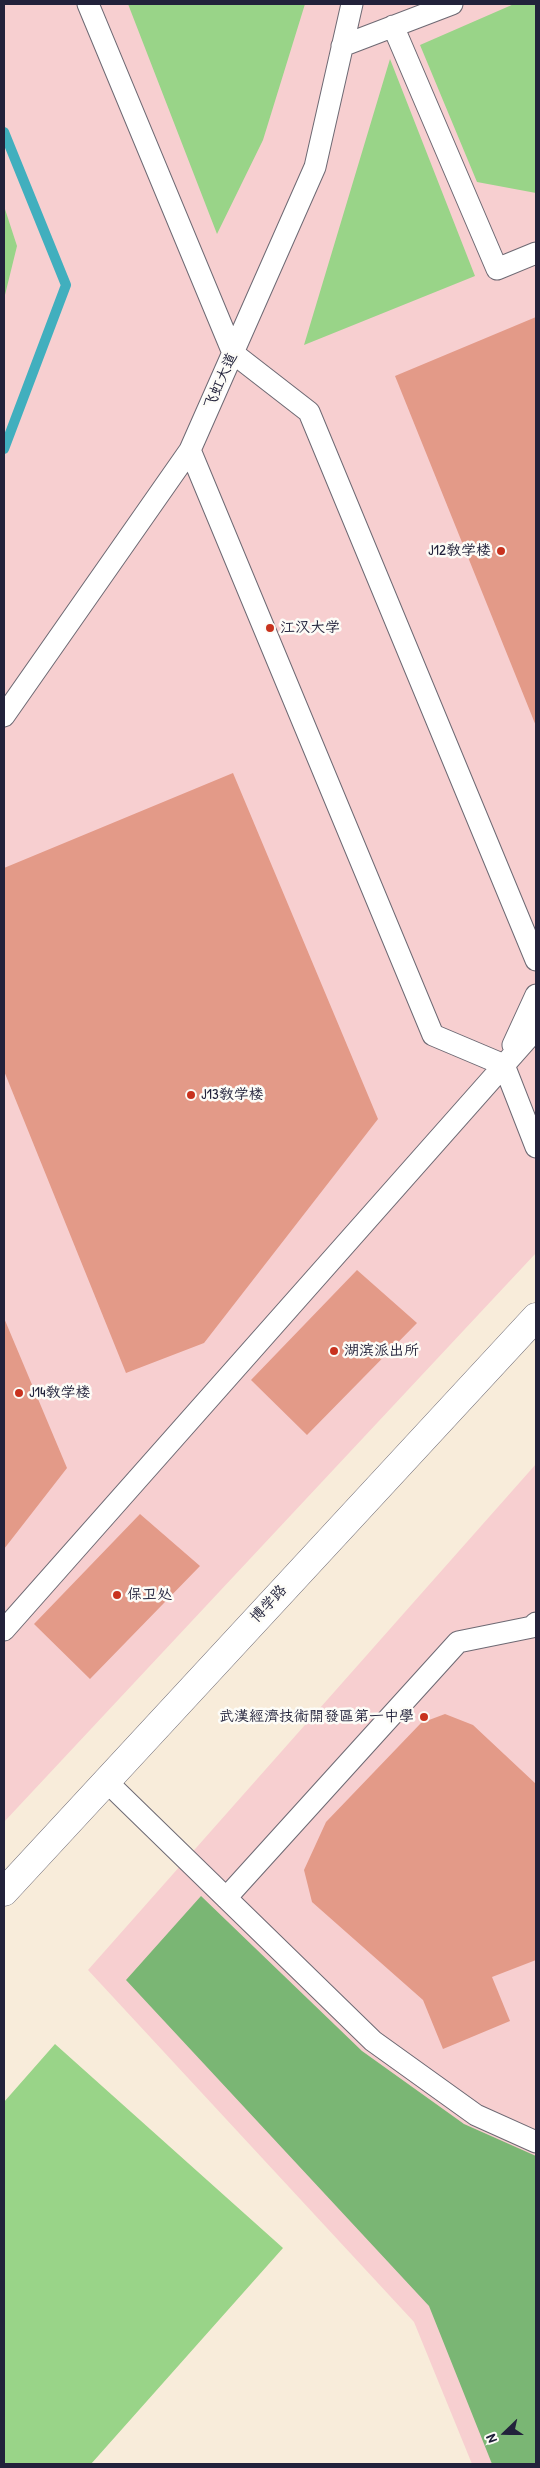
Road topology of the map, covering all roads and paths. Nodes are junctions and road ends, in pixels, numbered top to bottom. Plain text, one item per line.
1 (88, 4) edge
2 (352, 4) edge
3 (452, 4) edge
4 (394, 26) junction
5 (342, 46) junction
6 (536, 254) edge
7 (233, 353) junction
8 (190, 450) junction
9 (4, 716) edge
10 (536, 960) edge
11 (536, 995) edge
12 (536, 1028) edge
13 (504, 1065) junction
14 (536, 1147) edge
15 (536, 1318) edge
16 (536, 1623) edge
17 (4, 1630) edge
18 (105, 1780) junction
19 (4, 1892) edge
20 (226, 1898) junction
21 (536, 2142) edge

1 - 7 lane
2 - 5 lane, 飞虹大道
3 - 4 lane
4 - 5 lane
4 - 6 lane
5 - 7 lane, 飞虹大道
7 - 8 lane, 飞虹大道
7 - 10 lane
8 - 9 lane, 飞虹大道
8 - 13 lane
11 - 13 lane
12 - 13 lane
13 - 14 lane
13 - 17 lane
15 - 18 street, 博学路
16 - 20 lane
18 - 19 street, 博学路
18 - 20 lane
20 - 21 lane

